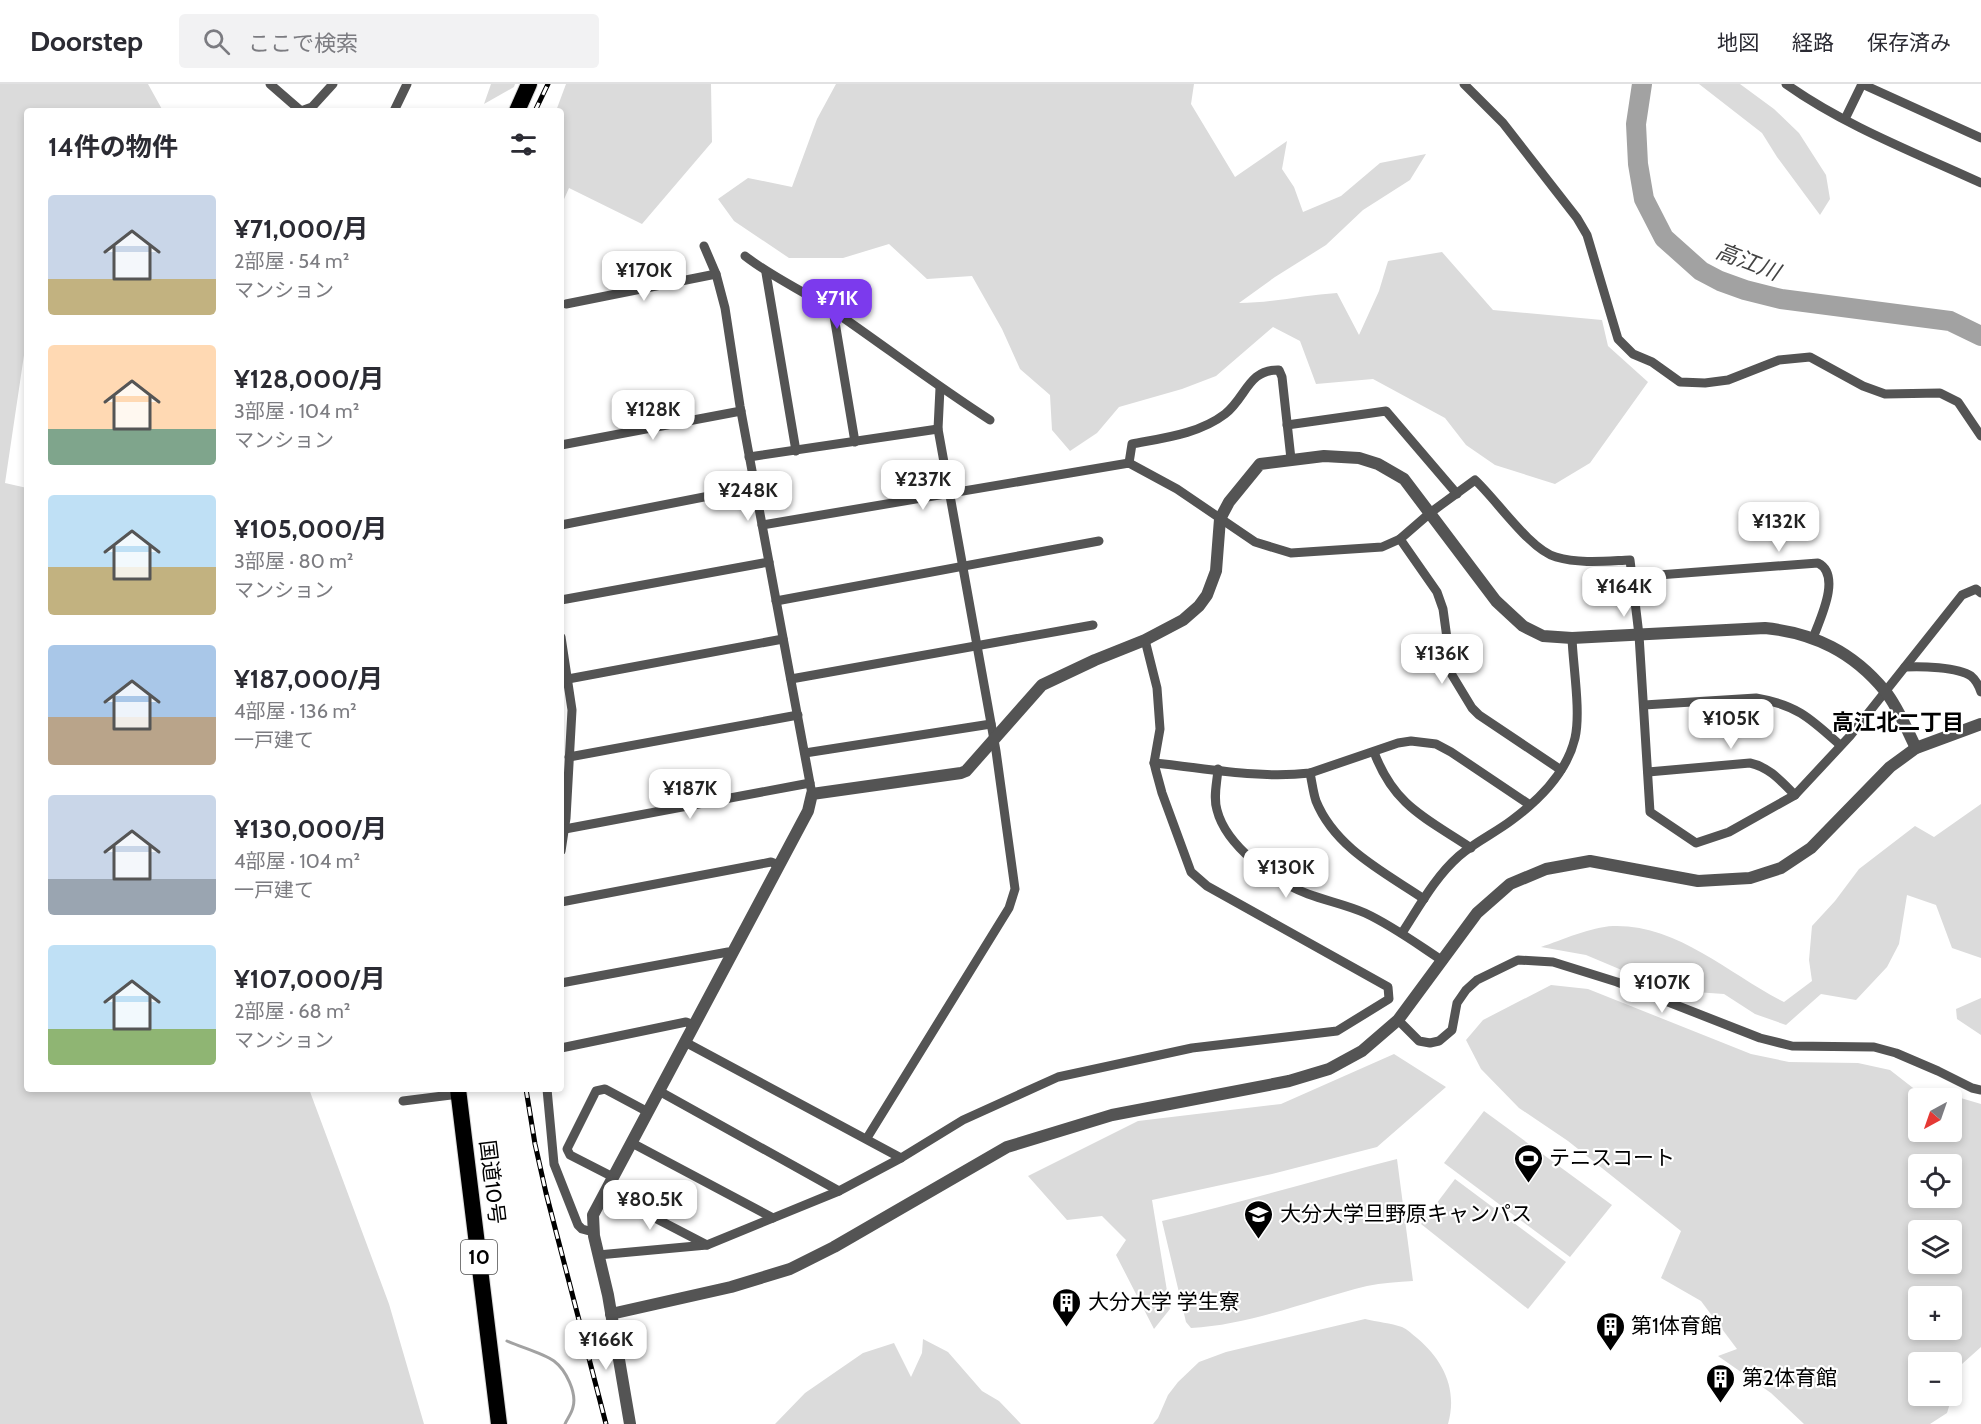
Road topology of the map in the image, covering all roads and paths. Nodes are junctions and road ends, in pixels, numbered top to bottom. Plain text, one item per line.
1 (270, 84) edge
2 (333, 84) edge
3 (407, 84) edge
4 (529, 84) edge
5 (1464, 84) edge
6 (1786, 84) edge
7 (1862, 84) edge
8 (298, 108) edge
9 (309, 108) edge
10 (395, 108) edge
11 (518, 108) edge
12 (1845, 119) junction
13 (1981, 138) edge
14 (1981, 183) edge
15 (704, 246) dead end
16 (745, 256) dead end
17 (766, 273) junction
18 (716, 274) junction
19 (566, 304) dead end
20 (833, 310) junction
21 (940, 388) junction
22 (741, 411) junction
23 (990, 420) dead end
24 (1287, 425) junction
25 (938, 429) junction
26 (1981, 436) edge
27 (855, 442) junction
28 (564, 444) edge
29 (796, 451) junction
30 (749, 457) junction
31 (1291, 459) junction
32 (1129, 463) junction
33 (755, 487) junction
34 (949, 493) junction
35 (1457, 494) junction
36 (1430, 513) junction
37 (1220, 519) junction
38 (564, 524) edge
39 (762, 525) junction
40 (1400, 539) junction
41 (1100, 541) dead end
42 (769, 562) junction
43 (963, 567) junction
44 (1632, 577) junction
45 (1981, 593) edge
46 (564, 599) edge
47 (776, 601) junction
48 (1093, 625) dead end
49 (1640, 635) junction
50 (1572, 638) junction
51 (1813, 638) junction
52 (783, 639) junction
53 (1145, 640) junction
54 (977, 646) junction
55 (564, 655) edge
56 (1905, 667) junction
57 (568, 679) junction
58 (791, 680) junction
59 (1885, 691) junction
60 (1981, 692) edge
61 (1644, 705) junction
62 (798, 715) junction
63 (991, 724) junction
64 (1981, 724) edge
65 (994, 741) junction
66 (1840, 745) junction
67 (1916, 748) junction
68 (1374, 752) junction
69 (805, 753) junction
70 (569, 757) junction
71 (1154, 763) junction
72 (1218, 769) junction
73 (1561, 770) junction
74 (1648, 772) junction
75 (1310, 773) junction
76 (811, 789) junction
77 (1795, 795) junction
78 (1530, 805) junction
79 (565, 830) junction
80 (564, 835) edge
81 (1471, 848) junction
82 (779, 865) junction
83 (1424, 899) junction
84 (564, 901) edge
85 (1402, 933) junction
86 (732, 955) junction
87 (1443, 961) junction
88 (564, 982) edge
89 (1398, 1020) junction
90 (694, 1025) junction
91 (685, 1042) junction
92 (564, 1047) edge
93 (1981, 1090) edge
94 (659, 1091) junction
95 (458, 1092) edge
96 (547, 1092) edge
97 (403, 1101) dead end
98 (648, 1112) junction
99 (867, 1138) junction
100 (632, 1143) junction
101 (901, 1158) junction
102 (613, 1177) junction
103 (839, 1191) junction
104 (605, 1192) junction
105 (773, 1218) junction
106 (593, 1232) junction
107 (707, 1245) junction
108 (598, 1255) junction
109 (611, 1314) junction
110 (499, 1424) edge
111 (630, 1424) edge

1 - 8 street
2 - 9 street
3 - 10 street
4 - 11 highway
5 - 26 street
6 - 12 street
7 - 12 street
7 - 13 street
12 - 14 street
15 - 18 street
16 - 17 street
17 - 20 street
17 - 29 street
18 - 19 street
18 - 22 street
20 - 21 street
20 - 27 street
21 - 23 street
21 - 25 street
22 - 28 street
22 - 30 street
24 - 31 street
24 - 32 street
24 - 35 street
25 - 27 street
25 - 34 street
27 - 29 street
29 - 30 street
30 - 33 street
31 - 36 street
31 - 37 street
32 - 34 street
32 - 37 street
33 - 38 street
33 - 39 street
34 - 39 street
34 - 43 street
35 - 36 street
35 - 44 street
36 - 40 street
36 - 50 street
37 - 40 street
37 - 53 street
39 - 42 street
40 - 73 street
41 - 43 street
42 - 46 street
42 - 47 street
43 - 47 street
43 - 54 street
44 - 49 street
44 - 51 street
45 - 56 street
47 - 52 street
48 - 54 street
49 - 50 street
49 - 51 street
49 - 61 street
50 - 73 street
51 - 59 street
52 - 57 street
52 - 58 street
53 - 65 street
53 - 71 street
54 - 58 street
54 - 63 street
55 - 57 street
56 - 59 street
56 - 60 street
57 - 70 street
58 - 62 street
59 - 66 street
59 - 67 street
61 - 66 street
61 - 74 street
62 - 69 street
62 - 70 street
63 - 65 street
63 - 69 street
64 - 67 street
65 - 76 street
65 - 99 street
66 - 77 street
67 - 87 street
68 - 75 street
68 - 78 street
68 - 81 street
69 - 76 street
70 - 79 street
71 - 72 street
71 - 101 street
72 - 75 street
72 - 85 street
73 - 78 street
74 - 77 street
74 - 77 street
75 - 83 street
76 - 79 street
76 - 82 street
78 - 81 street
79 - 80 street
81 - 83 street
82 - 84 street
82 - 86 street
83 - 85 street
85 - 87 street
86 - 88 street
86 - 90 street
87 - 89 street
89 - 93 street
89 - 109 street
90 - 91 street
90 - 92 street
91 - 94 street
91 - 99 street
94 - 98 street
94 - 103 street
95 - 97 street
95 - 110 highway, 国道10号 / 10
96 - 106 street
98 - 100 street
98 - 102 street
99 - 101 street
100 - 102 street
100 - 105 street
101 - 103 street
102 - 104 street
103 - 105 street
104 - 106 street
104 - 107 street
105 - 107 street
106 - 108 street
107 - 108 street
108 - 109 street
109 - 111 street

